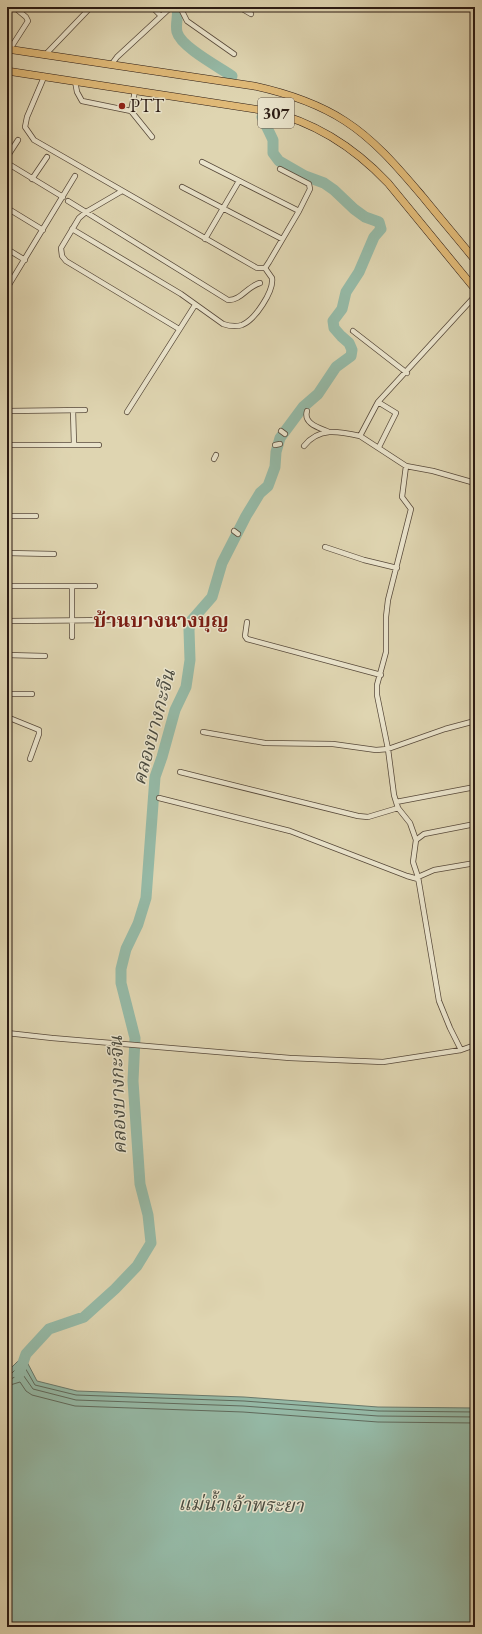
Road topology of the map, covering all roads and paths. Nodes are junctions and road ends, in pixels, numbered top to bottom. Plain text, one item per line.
1 (14, 7) edge
2 (91, 7) edge
3 (152, 7) edge
4 (171, 7) edge
5 (180, 7) edge
6 (239, 7) edge
7 (251, 14) dead end
8 (161, 16) junction
9 (8, 50) edge
10 (234, 54) dead end
11 (45, 55) junction
12 (111, 65) junction
13 (8, 70) edge
14 (44, 77) junction
15 (75, 81) junction
16 (135, 91) junction
17 (131, 111) junction
18 (152, 137) dead end
19 (18, 140) dead end
20 (7, 157) edge
21 (47, 157) dead end
22 (202, 162) dead end
23 (7, 163) edge
24 (280, 169) dead end
25 (75, 176) dead end
26 (32, 179) junction
27 (239, 181) junction
28 (182, 187) dead end
29 (122, 191) junction
30 (63, 197) junction
31 (68, 201) dead end
32 (7, 208) edge
33 (223, 209) junction
34 (299, 211) junction
35 (86, 212) junction
36 (72, 229) junction
37 (43, 230) junction
38 (205, 239) junction
39 (282, 239) junction
40 (7, 249) edge
41 (25, 260) junction
42 (475, 260) edge
43 (264, 268) junction
44 (260, 283) dead end
45 (7, 288) edge
46 (475, 289) edge
47 (475, 296) edge
48 (195, 305) junction
49 (179, 329) junction
50 (353, 331) dead end
51 (407, 373) junction
52 (378, 402) junction
53 (73, 410) junction
54 (85, 410) dead end
55 (7, 411) edge
56 (307, 411) dead end
57 (127, 412) dead end
58 (329, 432) junction
59 (360, 436) junction
60 (7, 445) edge
61 (74, 445) junction
62 (99, 445) dead end
63 (304, 446) dead end
64 (379, 448) junction
65 (406, 466) junction
66 (475, 483) edge
67 (7, 516) edge
68 (36, 516) dead end
69 (325, 547) dead end
70 (7, 553) edge
71 (54, 554) dead end
72 (397, 568) junction
73 (7, 586) edge
74 (72, 586) junction
75 (96, 586) dead end
76 (7, 620) edge
77 (72, 620) junction
78 (117, 620) dead end
79 (247, 622) dead end
80 (72, 637) dead end
81 (7, 656) edge
82 (44, 656) dead end
83 (381, 675) junction
84 (7, 694) edge
85 (32, 694) dead end
86 (7, 717) edge
87 (475, 721) edge
88 (203, 732) dead end
89 (388, 749) junction
90 (30, 759) dead end
91 (180, 772) dead end
92 (475, 787) edge
93 (159, 798) dead end
94 (396, 802) junction
95 (398, 808) junction
96 (475, 824) edge
97 (416, 840) junction
98 (475, 863) edge
99 (418, 878) junction
100 (7, 1033) edge
101 (475, 1044) edge
102 (461, 1050) junction

1 - 9 street
2 - 11 street
3 - 8 street
4 - 8 street
5 - 10 street
6 - 7 street
8 - 12 street
9 - 11 main road, 307
11 - 12 main road, 307
12 - 42 main road, 307
13 - 14 main road, 307
14 - 15 main road, 307
14 - 29 street
15 - 16 main road, 307
15 - 17 street
16 - 17 street
16 - 46 main road, 307
17 - 18 street
19 - 20 street
21 - 26 street
22 - 27 street
23 - 26 street
24 - 34 street
25 - 30 street
26 - 30 street
27 - 33 street
27 - 34 street
28 - 33 street
29 - 35 street
29 - 38 street
30 - 37 street
31 - 35 street
32 - 37 street
33 - 38 street
33 - 39 street
34 - 39 street
35 - 36 street
35 - 44 street
36 - 48 street
36 - 49 street
37 - 41 street
38 - 43 street
39 - 43 street
40 - 41 street
41 - 45 street
43 - 48 street
47 - 51 street
48 - 49 street
49 - 57 street
50 - 51 street
51 - 52 street
52 - 59 street
52 - 64 street
53 - 54 street
53 - 55 street
53 - 61 street
56 - 58 street
58 - 59 street
58 - 63 street
59 - 64 street
60 - 61 street
61 - 62 street
64 - 65 street
65 - 66 street
65 - 72 street
67 - 68 street
69 - 72 street
70 - 71 street
72 - 83 street
73 - 74 street
74 - 75 street
74 - 77 street
76 - 77 street
77 - 78 street
77 - 80 street
79 - 83 street
81 - 82 street
83 - 89 street
84 - 85 street
86 - 90 street
87 - 89 street
88 - 89 street
89 - 94 street
91 - 95 street
92 - 94 street
93 - 99 street
94 - 95 street
95 - 97 street
96 - 97 street
97 - 99 street
98 - 99 street
99 - 102 street
100 - 102 street
101 - 102 street

